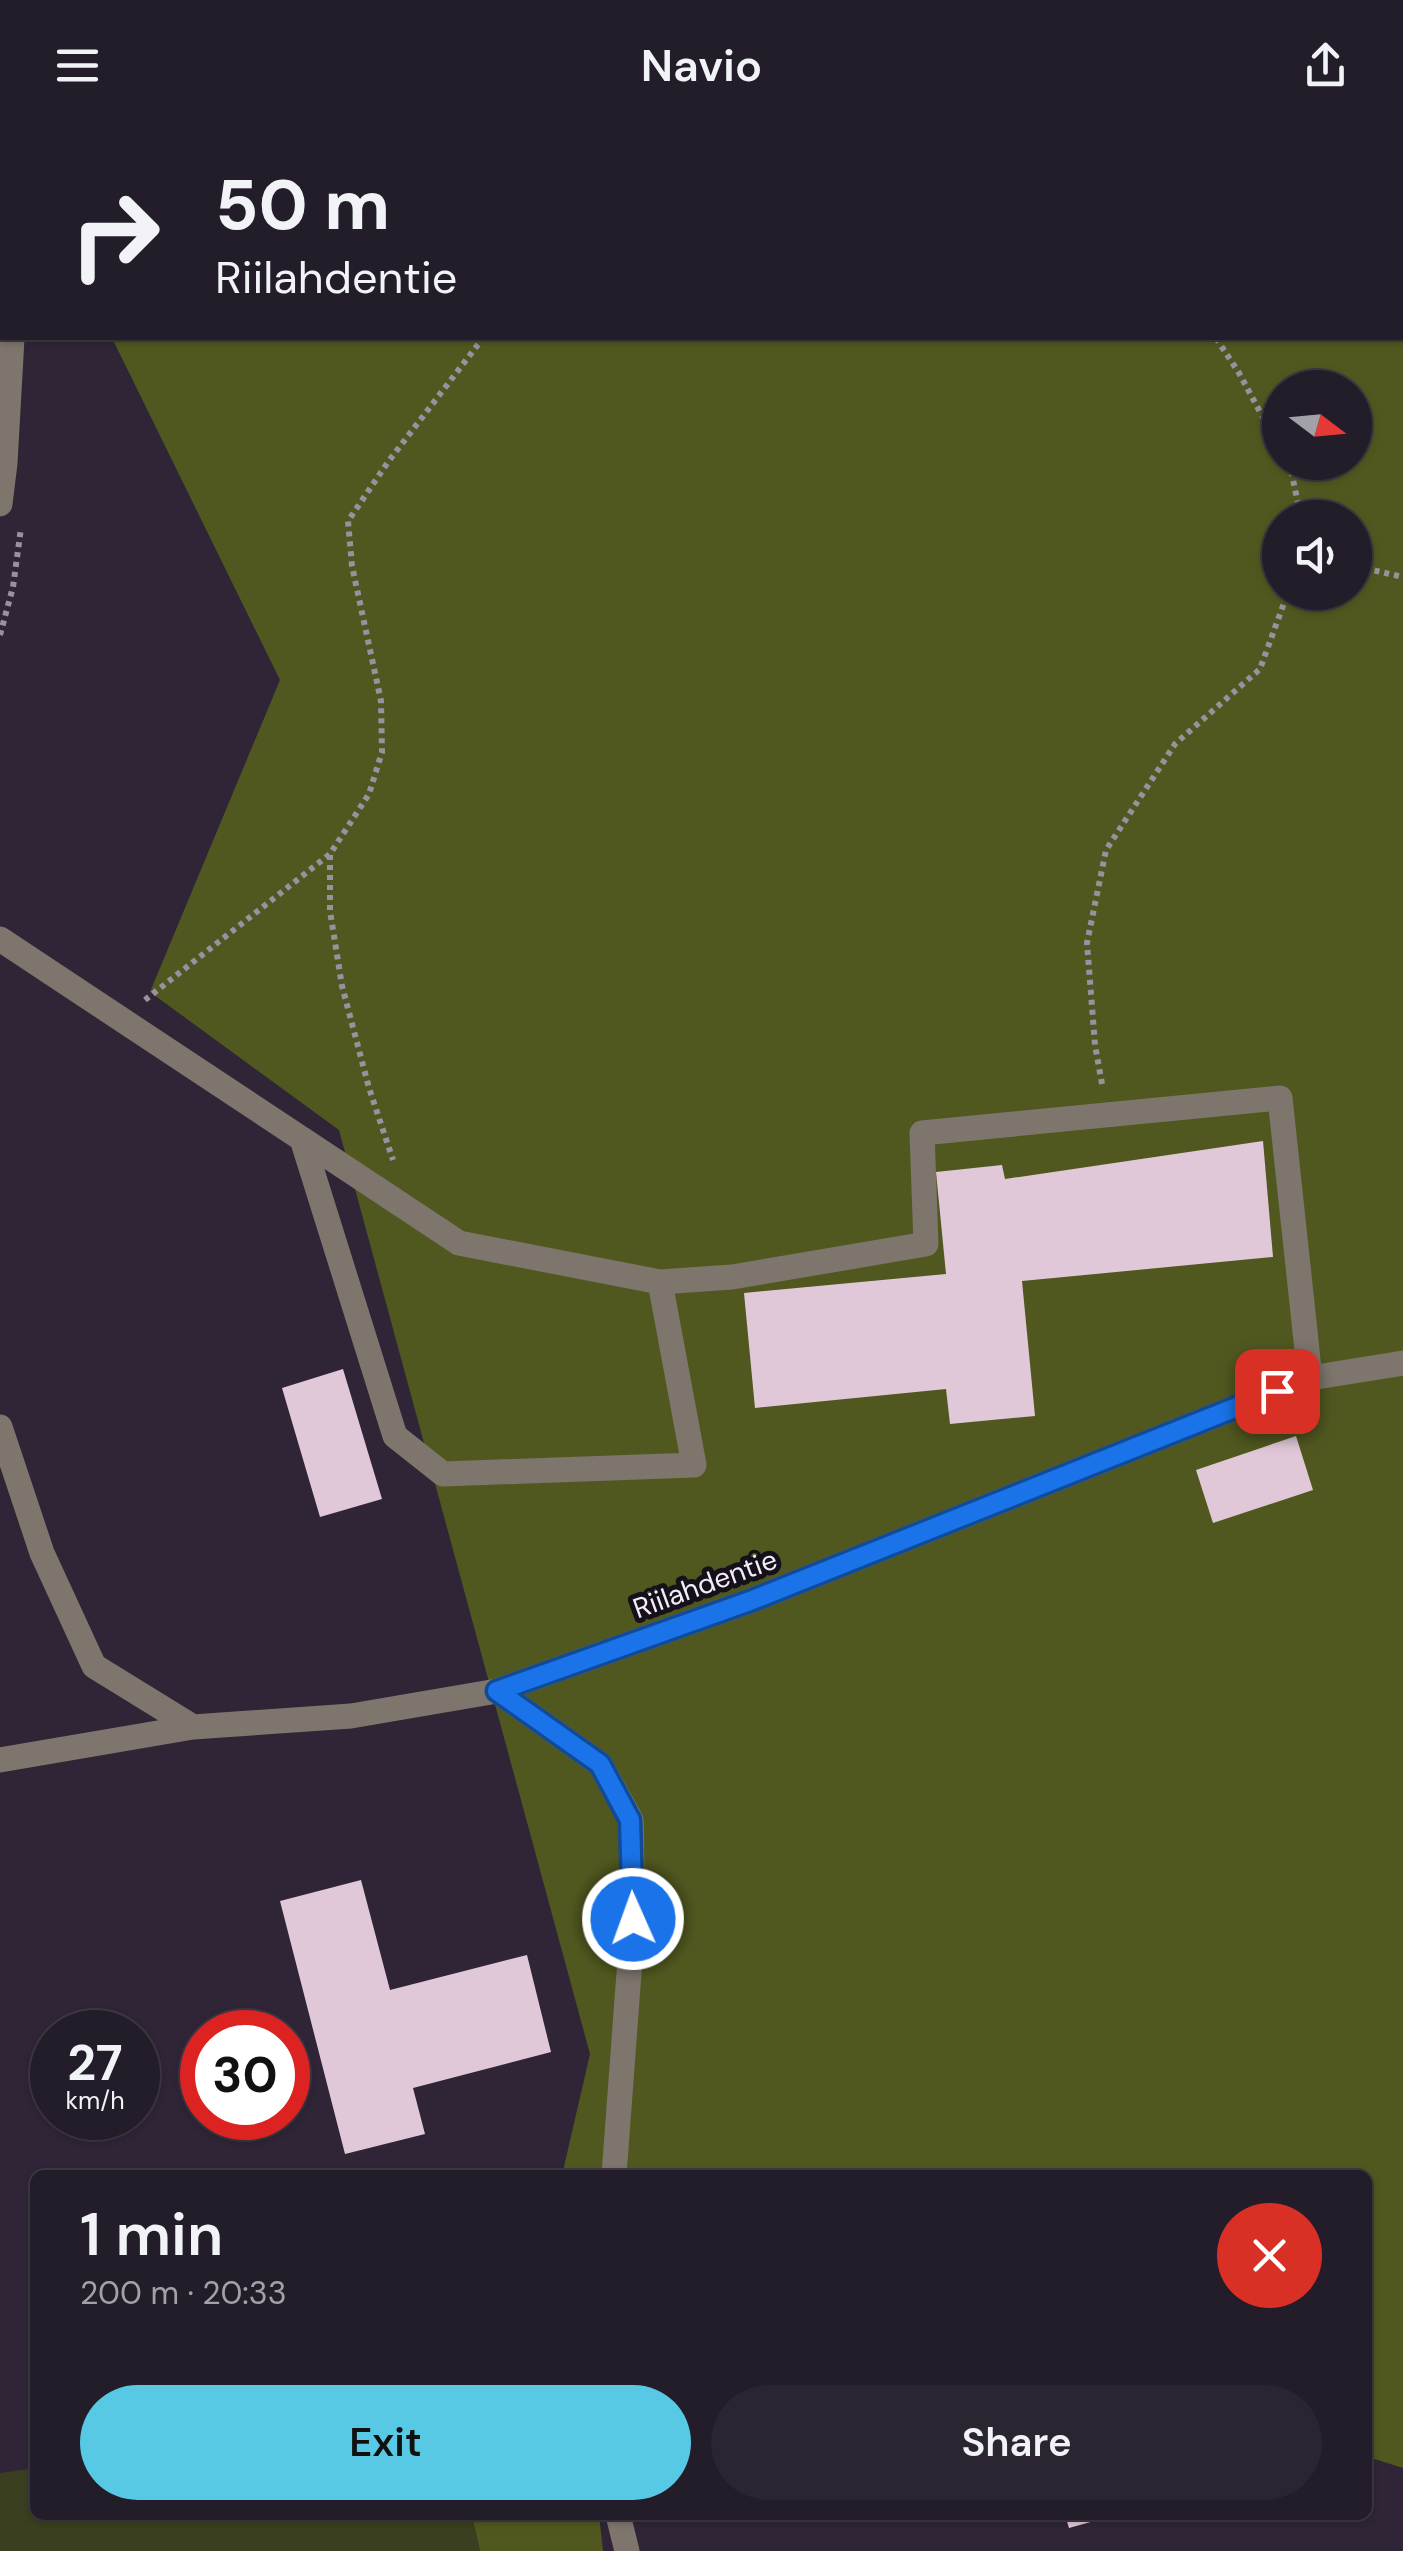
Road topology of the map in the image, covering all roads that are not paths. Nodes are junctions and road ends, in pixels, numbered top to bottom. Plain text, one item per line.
1 (12, 340) edge
2 (0, 504) edge
3 (0, 938) edge
4 (302, 1139) junction
5 (660, 1282) junction
6 (1403, 1363) edge
7 (1310, 1378) junction
8 (0, 1427) edge
9 (497, 1691) junction
10 (193, 1728) junction
11 (0, 1760) edge
12 (614, 2170) edge
13 (619, 2520) edge
14 (627, 2551) edge

1 - 2 street
3 - 4 street
4 - 5 street
4 - 5 street
5 - 7 street
6 - 7 street, Riilahdentie
7 - 9 street, Riilahdentie
8 - 10 street
9 - 10 street, Riilahdentie
9 - 12 street
10 - 11 street, Riilahdentie
13 - 14 street

